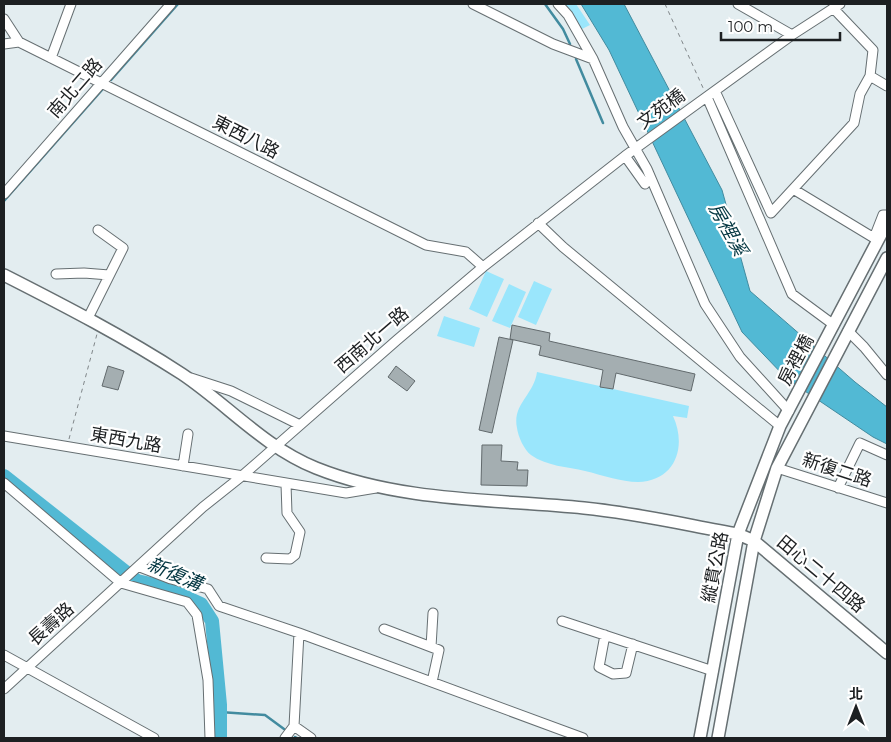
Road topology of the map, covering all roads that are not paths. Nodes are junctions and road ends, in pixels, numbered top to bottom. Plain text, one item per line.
1 (72, 4) edge
2 (171, 4) edge
3 (473, 4) edge
4 (558, 4) edge
5 (738, 4) edge
6 (836, 6) edge
7 (4, 19) edge
8 (792, 35) junction
9 (19, 42) junction
10 (4, 44) edge
11 (51, 58) junction
12 (593, 59) junction
13 (870, 76) junction
14 (102, 82) junction
15 (887, 86) edge
16 (715, 91) junction
17 (707, 97) junction
18 (635, 148) junction
19 (625, 156) junction
20 (645, 184) dead end
21 (793, 189) junction
22 (4, 194) edge
23 (887, 215) edge
24 (538, 223) junction
25 (887, 223) edge
26 (98, 230) dead end
27 (887, 258) edge
28 (483, 267) junction
29 (56, 274) dead end
30 (4, 275) edge
31 (109, 275) junction
32 (88, 318) junction
33 (834, 326) junction
34 (848, 331) junction
35 (184, 375) junction
36 (887, 375) edge
37 (789, 411) junction
38 (802, 416) joint
39 (300, 425) junction
40 (780, 426) junction
41 (188, 434) dead end
42 (4, 436) edge
43 (274, 447) junction
44 (887, 455) edge
45 (183, 466) junction
46 (777, 468) junction
47 (242, 476) junction
48 (4, 483) edge
49 (286, 484) junction
50 (376, 488) junction
51 (838, 488) junction
52 (887, 502) edge
53 (738, 534) junction
54 (754, 541) junction
55 (266, 558) dead end
56 (140, 567) junction
57 (121, 583) junction
58 (433, 613) dead end
59 (562, 621) dead end
60 (384, 629) dead end
61 (299, 633) junction
62 (605, 635) junction
63 (633, 644) junction
64 (431, 647) junction
65 (887, 653) edge
66 (4, 655) edge
67 (27, 668) junction
68 (713, 671) junction
69 (432, 682) junction
70 (4, 689) edge
71 (294, 726) junction
72 (154, 738) edge
73 (210, 738) edge
74 (285, 738) edge
75 (311, 738) edge
76 (584, 738) edge
77 (700, 738) edge
78 (718, 738) edge

1 - 11 street
2 - 14 street, 南北二路
3 - 12 street
4 - 12 street
5 - 8 street
6 - 8 street
6 - 13 street
7 - 9 street
8 - 16 street
9 - 10 street
9 - 11 street, 東西八路
11 - 14 street, 東西八路
12 - 18 street
13 - 15 street
13 - 21 street
14 - 22 street, 南北二路
14 - 28 street, 東西八路
16 - 17 street
16 - 21 street
17 - 18 street, 文苑橋
17 - 33 street
18 - 19 street, 西南北一路
18 - 37 street
19 - 20 street
19 - 24 street, 西南北一路
21 - 23 street
24 - 28 street, 西南北一路
24 - 40 street
25 - 33 main road
26 - 31 street
27 - 34 main road
28 - 39 street, 西南北一路
29 - 31 street
30 - 32 main road, 田心二十四路
31 - 32 street
32 - 35 main road, 田心二十四路
33 - 37 main road, 房裡橋
34 - 36 street
34 - 38 main road, 房裡橋
35 - 39 street
35 - 43 main road, 田心二十四路
37 - 40 main road, 縱貫公路
38 - 46 main road, 縱貫公路
39 - 43 street, 西南北一路
40 - 53 main road, 縱貫公路
41 - 45 street
42 - 45 street, 東西九路
43 - 47 street, 西南北一路
43 - 50 main road, 田心二十四路
44 - 51 street
45 - 47 street, 東西九路
46 - 51 street, 新復二路
46 - 54 main road, 縱貫公路
47 - 49 street, 東西九路
47 - 56 street, 西南北一路
48 - 57 street
49 - 50 street, 東西九路
49 - 55 street
50 - 53 main road, 田心二十四路
51 - 52 street, 新復二路
53 - 54 main road, 田心二十四路
53 - 68 main road, 縱貫公路
54 - 65 main road, 田心二十四路
54 - 78 main road, 縱貫公路
56 - 57 street, 長壽路
56 - 61 street
57 - 67 street, 長壽路
57 - 73 street
58 - 64 street
59 - 62 street
60 - 64 street
61 - 69 street
61 - 71 street
62 - 63 street
62 - 63 street
63 - 68 street
64 - 69 street
66 - 67 street
67 - 70 street, 長壽路
67 - 72 street
68 - 77 main road, 縱貫公路
69 - 76 street
71 - 74 street
71 - 75 street

